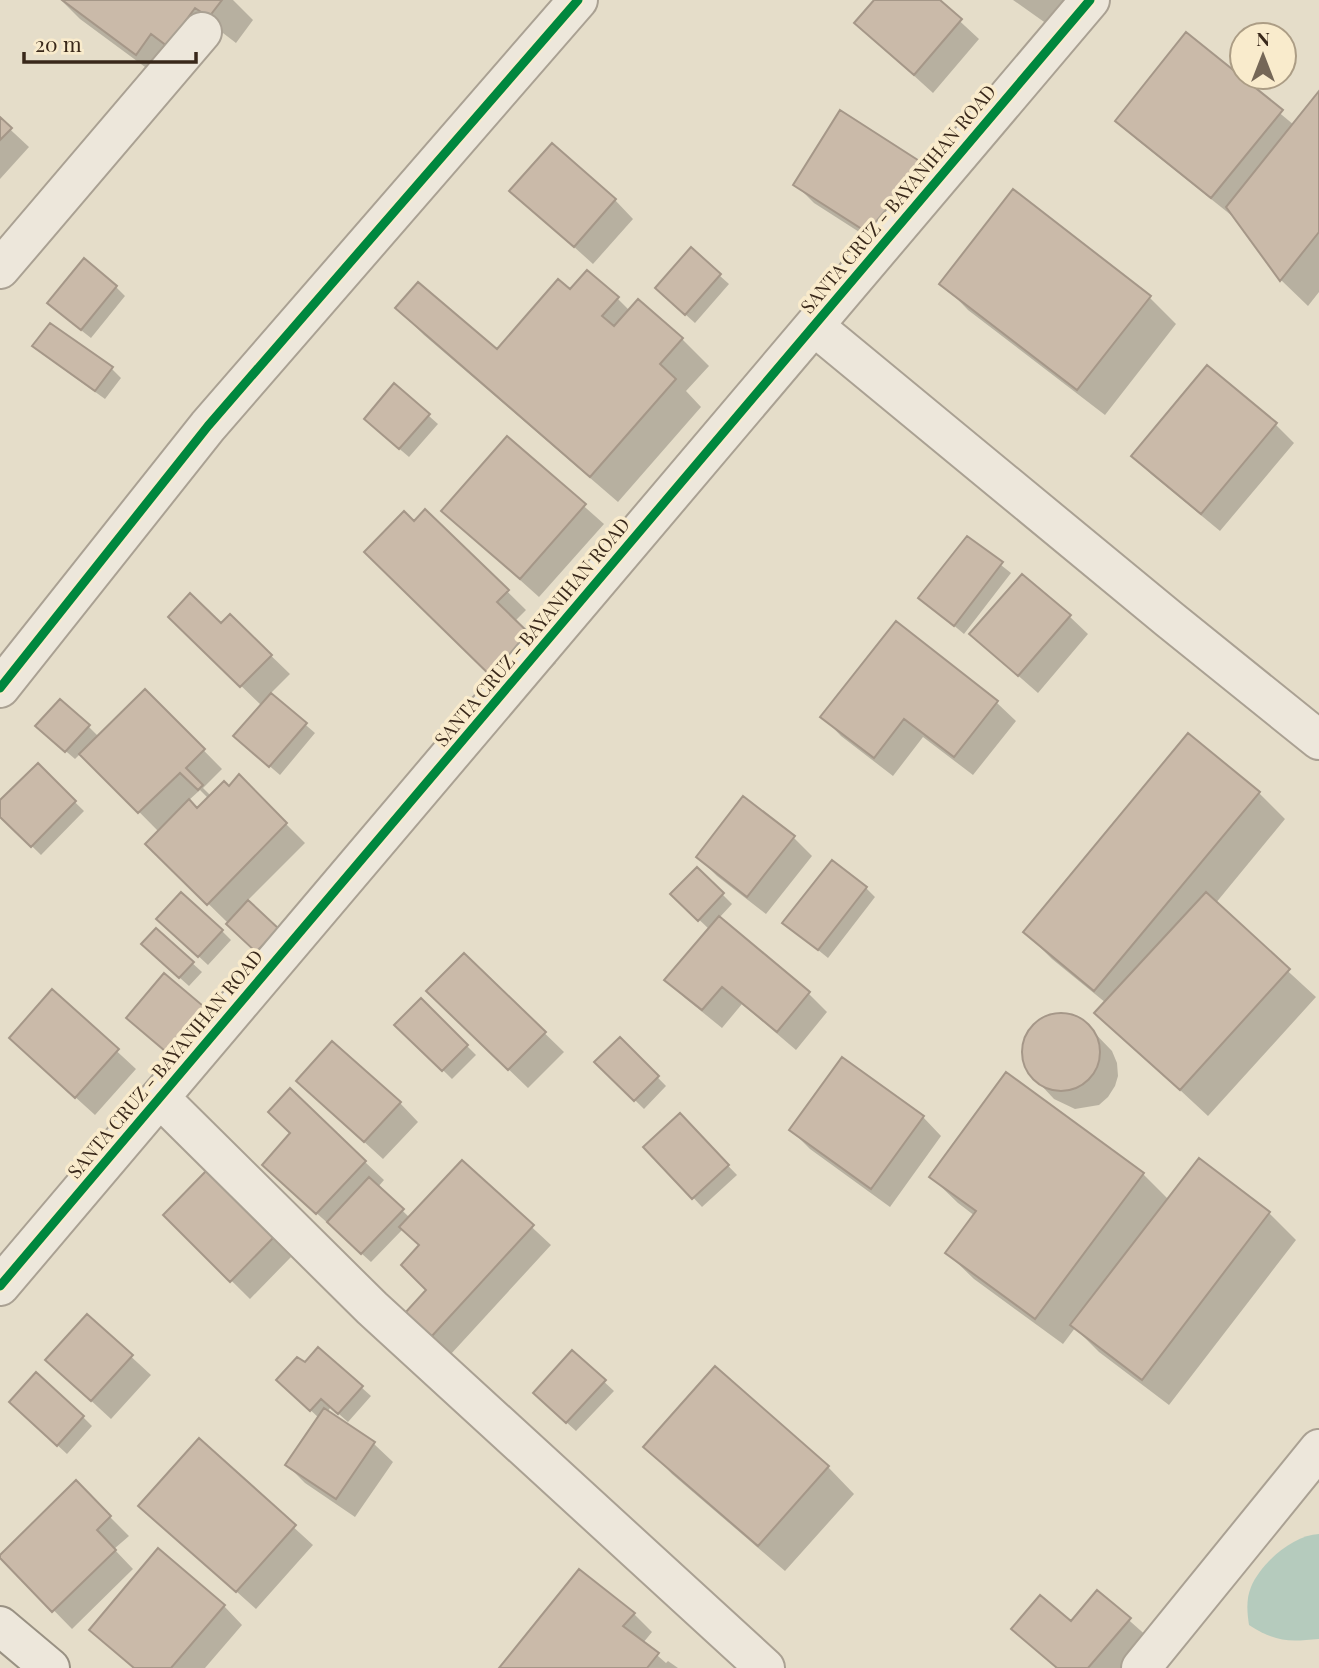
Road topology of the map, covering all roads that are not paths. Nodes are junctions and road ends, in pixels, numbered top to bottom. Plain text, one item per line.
1 (578, 0) edge
2 (1090, 0) edge
3 (202, 32) dead end
4 (0, 270) edge
5 (814, 326) junction
6 (0, 688) edge
7 (1319, 740) edge
8 (160, 1098) junction
9 (0, 1286) edge
10 (1319, 1449) edge
11 (0, 1626) edge
12 (50, 1668) edge
13 (765, 1668) edge
14 (1141, 1668) edge

1 - 6 street
2 - 5 street, SANTA CRUZ - BAYANIHAN ROAD
3 - 4 street
5 - 7 street
5 - 8 street, SANTA CRUZ - BAYANIHAN ROAD
8 - 9 street, SANTA CRUZ - BAYANIHAN ROAD
8 - 13 street
10 - 14 street
11 - 12 street

